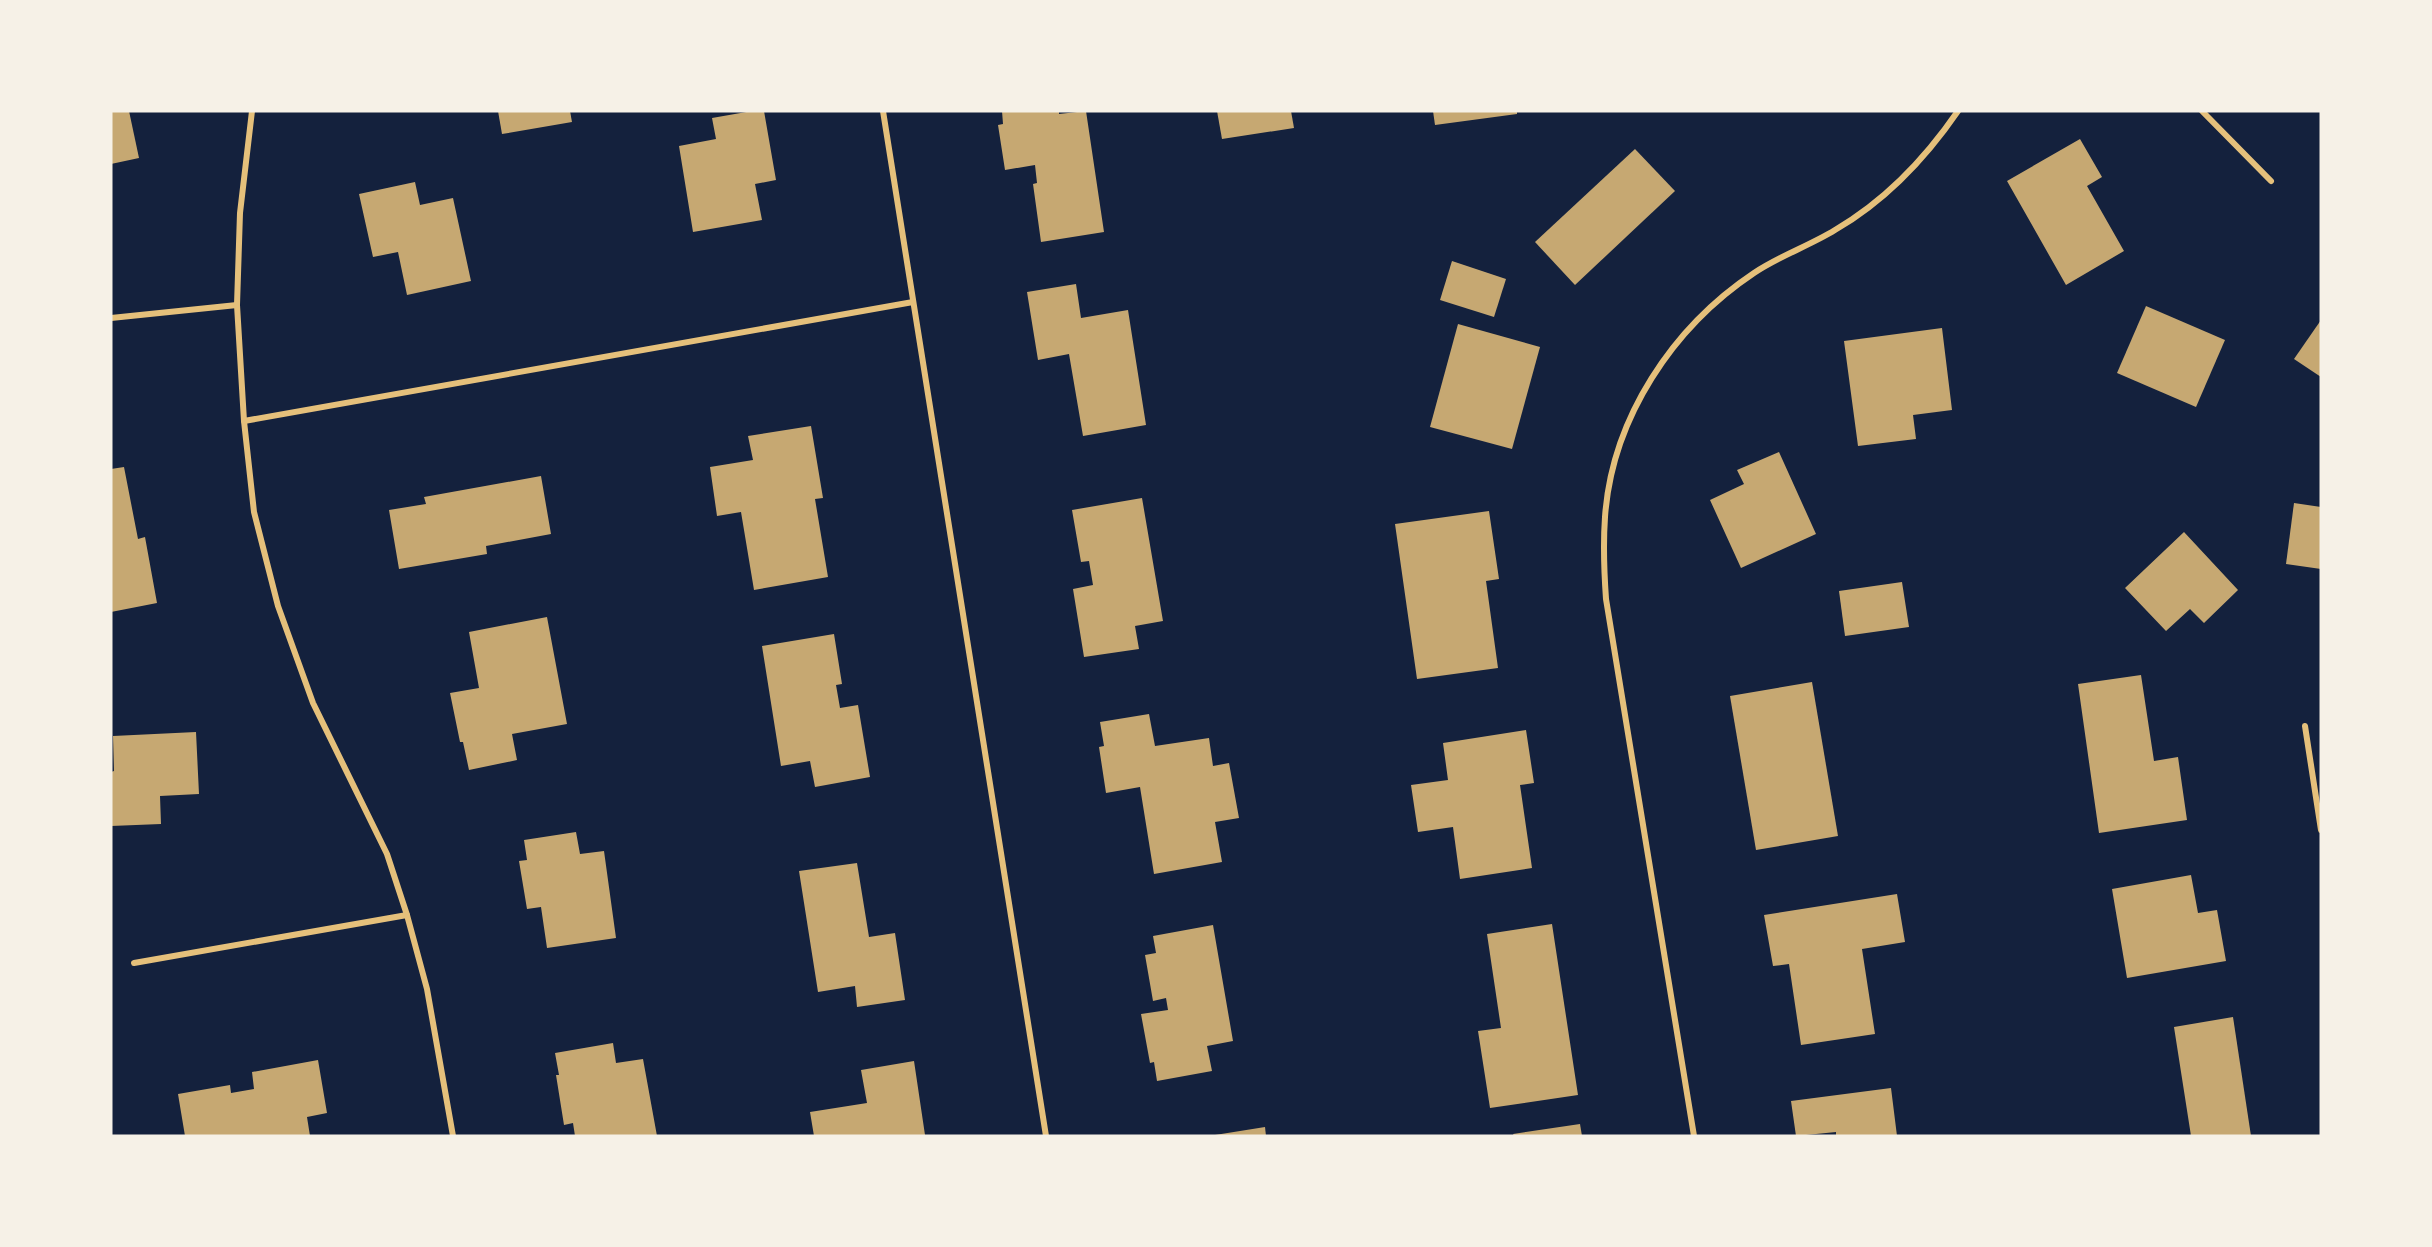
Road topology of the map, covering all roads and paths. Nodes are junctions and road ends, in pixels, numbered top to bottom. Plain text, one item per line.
1 (252, 111) edge
2 (883, 111) edge
3 (1958, 111) edge
4 (2202, 111) edge
5 (2271, 181) dead end
6 (913, 302) junction
7 (237, 305) junction
8 (111, 318) edge
9 (244, 421) junction
10 (2305, 726) dead end
11 (2321, 830) edge
12 (407, 915) junction
13 (134, 963) dead end
14 (453, 1136) edge
15 (1046, 1136) edge
16 (1694, 1136) edge

1 - 7 street
2 - 6 street
3 - 16 street
4 - 5 street
6 - 9 street
6 - 15 street
7 - 8 street
7 - 9 street
9 - 12 street
10 - 11 street
12 - 13 street
12 - 14 street

